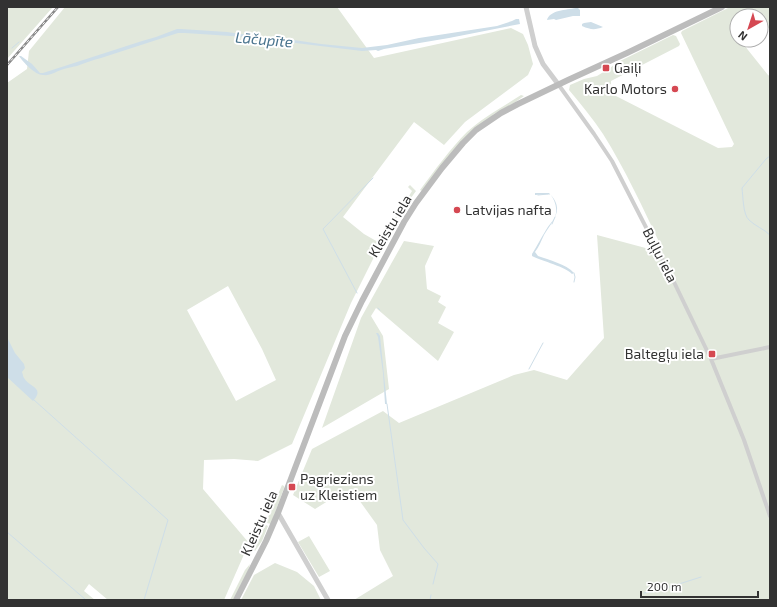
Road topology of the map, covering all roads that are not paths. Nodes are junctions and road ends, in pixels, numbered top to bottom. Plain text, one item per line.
1 (526, 7) edge
2 (722, 7) edge
3 (558, 84) junction
4 (770, 347) edge
5 (711, 359) junction
6 (278, 513) junction
7 (770, 516) edge
8 (236, 600) edge
9 (328, 600) edge

1 - 3 street, Buļļu iela
2 - 3 main road, Kleistu iela
3 - 5 street, Buļļu iela
3 - 6 main road, Kleistu iela
4 - 5 street
5 - 7 street, Buļļu iela
6 - 8 main road, Kleistu iela
6 - 9 street

